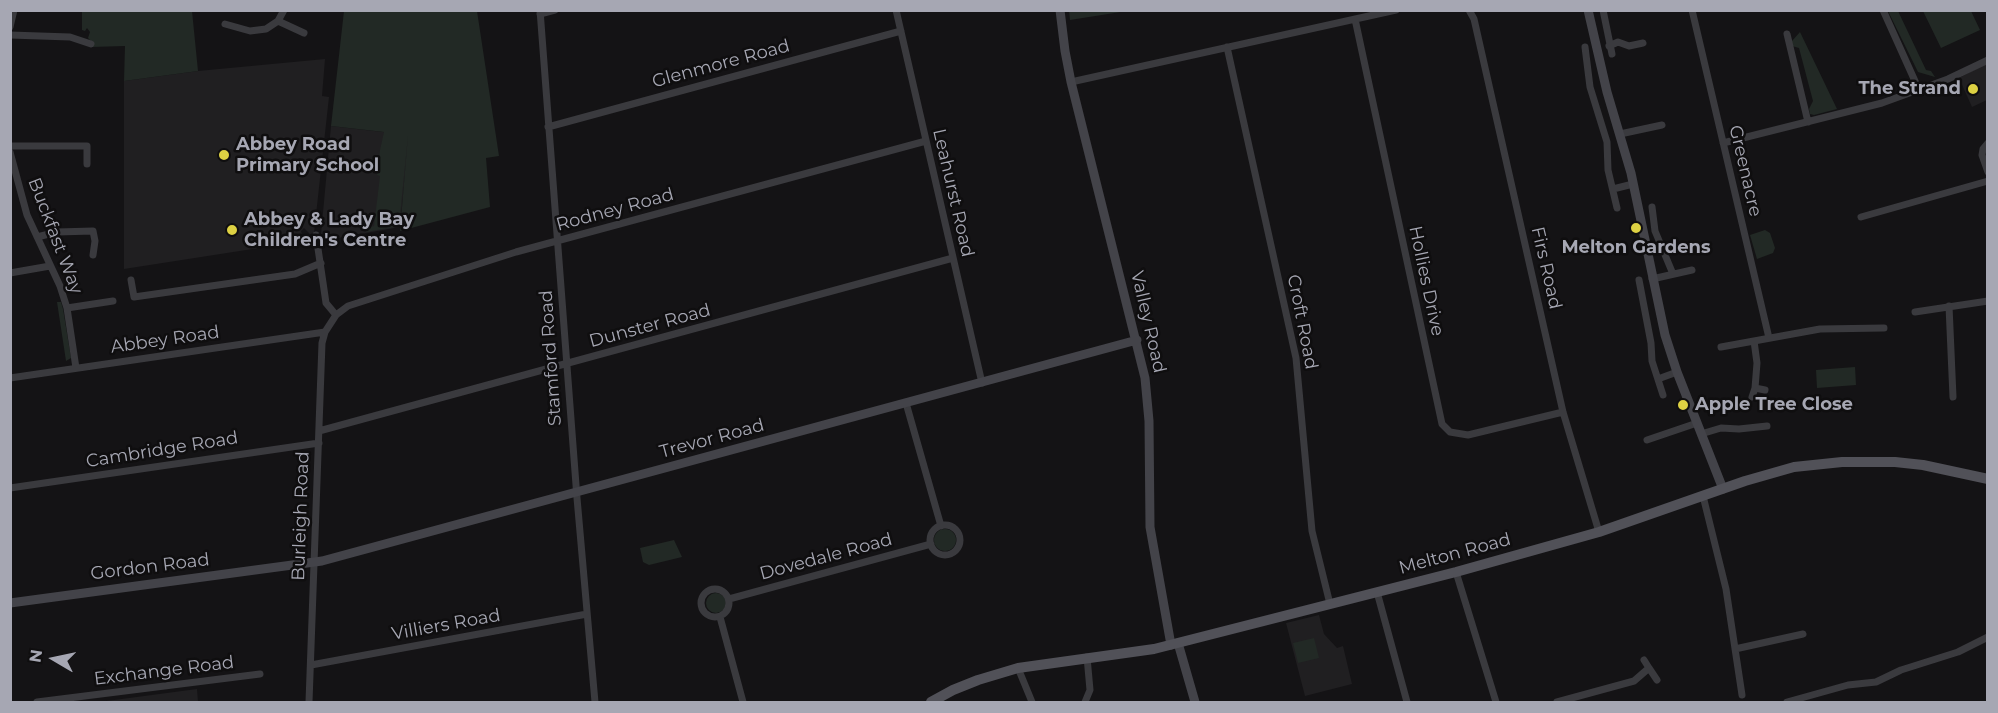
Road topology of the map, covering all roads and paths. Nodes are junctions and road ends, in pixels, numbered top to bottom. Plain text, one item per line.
1 (14, 10) edge
2 (284, 10) edge
3 (555, 10) edge
4 (896, 10) edge
5 (1060, 10) edge
6 (1396, 10) edge
7 (1469, 10) edge
8 (1588, 10) edge
9 (1603, 10) edge
10 (1692, 10) edge
11 (1882, 10) edge
12 (540, 13) edge
13 (1355, 19) junction
14 (278, 21) junction
15 (225, 24) dead end
16 (10, 27) edge
17 (88, 31) dead end
18 (901, 31) junction
19 (304, 33) dead end
20 (1787, 34) dead end
21 (10, 35) edge
22 (83, 40) junction
23 (1643, 43) dead end
24 (92, 44) dead end
25 (1609, 46) junction
26 (1227, 47) junction
27 (1586, 47) dead end
28 (1612, 54) dead end
29 (1988, 60) edge
30 (1071, 82) junction
31 (1919, 90) junction
32 (1808, 122) junction
33 (1662, 124) dead end
34 (548, 127) junction
35 (1620, 134) junction
36 (926, 141) junction
37 (1723, 142) junction
38 (1988, 143) edge
39 (10, 147) edge
40 (10, 152) edge
41 (87, 164) dead end
42 (1988, 172) edge
43 (1988, 182) edge
44 (1633, 184) junction
45 (1613, 189) junction
46 (1652, 207) dead end
47 (1617, 208) dead end
48 (1861, 217) dead end
49 (316, 235) dead end
50 (37, 237) junction
51 (557, 241) junction
52 (93, 255) dead end
53 (953, 258) junction
54 (321, 263) junction
55 (50, 266) junction
56 (1692, 270) dead end
57 (10, 273) edge
58 (1673, 274) junction
59 (1652, 279) junction
60 (131, 280) dead end
61 (1639, 280) dead end
62 (113, 301) dead end
63 (1988, 301) edge
64 (1949, 306) junction
65 (67, 308) junction
66 (1916, 312) dead end
67 (336, 315) junction
68 (1884, 328) dead end
69 (325, 332) junction
70 (1769, 338) junction
71 (1137, 340) junction
72 (1754, 341) junction
73 (1721, 346) dead end
74 (566, 364) junction
75 (76, 368) junction
76 (1677, 372) junction
77 (10, 378) edge
78 (1658, 380) junction
79 (982, 383) junction
80 (1755, 388) junction
81 (1765, 390) dead end
82 (1663, 395) dead end
83 (1752, 397) dead end
84 (1953, 397) dead end
85 (906, 403) junction
86 (1563, 412) junction
87 (1697, 423) junction
88 (1767, 426) dead end
89 (319, 431) junction
90 (1701, 434) junction
91 (1647, 440) dead end
92 (319, 443) junction
93 (1988, 479) edge
94 (10, 488) edge
95 (1722, 489) junction
96 (576, 494) junction
97 (1703, 496) junction
98 (940, 526) junction
99 (1599, 532) junction
100 (931, 544) junction
101 (314, 562) junction
102 (295, 565) joint
103 (1456, 572) junction
104 (1377, 592) junction
105 (729, 599) junction
106 (10, 603) edge
107 (1330, 604) junction
108 (587, 614) junction
109 (720, 617) junction
110 (1803, 634) dead end
111 (1988, 637) edge
112 (1174, 644) junction
113 (1735, 649) junction
114 (1087, 657) junction
115 (1644, 660) dead end
116 (311, 665) junction
117 (1018, 668) junction
118 (1649, 668) junction
119 (260, 674) dead end
120 (1657, 680) dead end
121 (1742, 694) dead end
122 (91, 699) edge
123 (37, 702) edge
124 (309, 702) edge
125 (595, 702) edge
126 (743, 702) edge
127 (931, 702) edge
128 (1032, 702) edge
129 (1084, 702) edge
130 (1195, 702) edge
131 (1407, 702) edge
132 (1496, 702) edge
133 (1557, 702) edge
134 (1787, 702) edge

1 - 16 street
2 - 14 street
3 - 12 street
4 - 18 street, Leahurst Road
5 - 30 street, Valley Road
6 - 13 street
7 - 86 street, Firs Road
8 - 35 street
9 - 25 street
10 - 37 street, Greenacre
11 - 31 street
12 - 34 street, Stamford Road
13 - 26 street
13 - 86 street, Hollies Drive
14 - 15 street
14 - 19 street
17 - 22 street
18 - 34 street, Glenmore Road
18 - 36 street, Leahurst Road
20 - 32 street
21 - 22 street
22 - 24 street
23 - 25 street
25 - 28 street
26 - 30 street
26 - 107 street, Croft Road
27 - 45 street
29 - 31 street
30 - 71 street, Valley Road
31 - 32 street
32 - 37 street
33 - 35 street
34 - 51 street, Stamford Road
35 - 44 street
36 - 51 street, Rodney Road
36 - 53 street, Leahurst Road
37 - 70 street, Greenacre
38 - 42 street
39 - 41 street
40 - 50 street, Buckfast Way
43 - 48 street
44 - 45 street
44 - 59 street
45 - 47 street
46 - 58 street
49 - 54 street
50 - 52 street
50 - 55 street, Buckfast Way
51 - 67 street, Rodney Road
51 - 74 street, Stamford Road
53 - 74 street, Dunster Road
53 - 79 street, Leahurst Road
54 - 60 street
54 - 67 street
55 - 57 street
55 - 65 street, Buckfast Way
56 - 58 street
58 - 59 street
59 - 76 street
61 - 78 street
62 - 65 street
63 - 64 street
64 - 66 street
64 - 84 street
65 - 75 street, Buckfast Way
67 - 69 street, Rodney Road
68 - 70 street
69 - 75 street, Abbey Road
69 - 89 street, Burleigh Road
70 - 72 street
71 - 79 street, Trevor Road
71 - 112 street, Valley Road
72 - 73 street
72 - 80 street
74 - 89 street, Dunster Road
74 - 96 street, Stamford Road
75 - 77 street, Abbey Road
76 - 78 street
76 - 87 street
78 - 82 street
79 - 85 street, Trevor Road
80 - 81 street
80 - 83 street
85 - 96 street, Trevor Road
85 - 98 street
86 - 99 street, Firs Road
87 - 90 street
87 - 91 street
88 - 90 street
89 - 92 street, Burleigh Road
90 - 95 street
92 - 94 street, Cambridge Road
92 - 101 street, Burleigh Road
93 - 95 main road, Melton Road
95 - 97 main road, Melton Road
96 - 101 street, Trevor Road
96 - 108 street, Stamford Road
97 - 99 main road, Melton Road
97 - 113 street
98 - 100 street
98 - 100 street, Dovedale Road
99 - 103 main road, Melton Road
100 - 105 street, Dovedale Road
101 - 102 street, Trevor Road
101 - 116 street, Burleigh Road
102 - 106 street, Gordon Road
103 - 104 main road, Melton Road
103 - 132 street
104 - 107 main road, Melton Road
104 - 131 street
105 - 109 street
105 - 109 street, Dovedale Road
107 - 112 main road, Melton Road
108 - 116 street, Villiers Road
108 - 125 street, Stamford Road
109 - 126 street
110 - 113 street
111 - 134 street
112 - 114 main road, Melton Road
112 - 130 street, Valley Road
113 - 121 street
114 - 117 main road, Melton Road
114 - 129 street
115 - 118 street
116 - 124 street, Burleigh Road
117 - 127 main road, Melton Road
117 - 128 street
118 - 120 street
118 - 133 street
119 - 122 street, Exchange Road
122 - 123 street, Exchange Road

